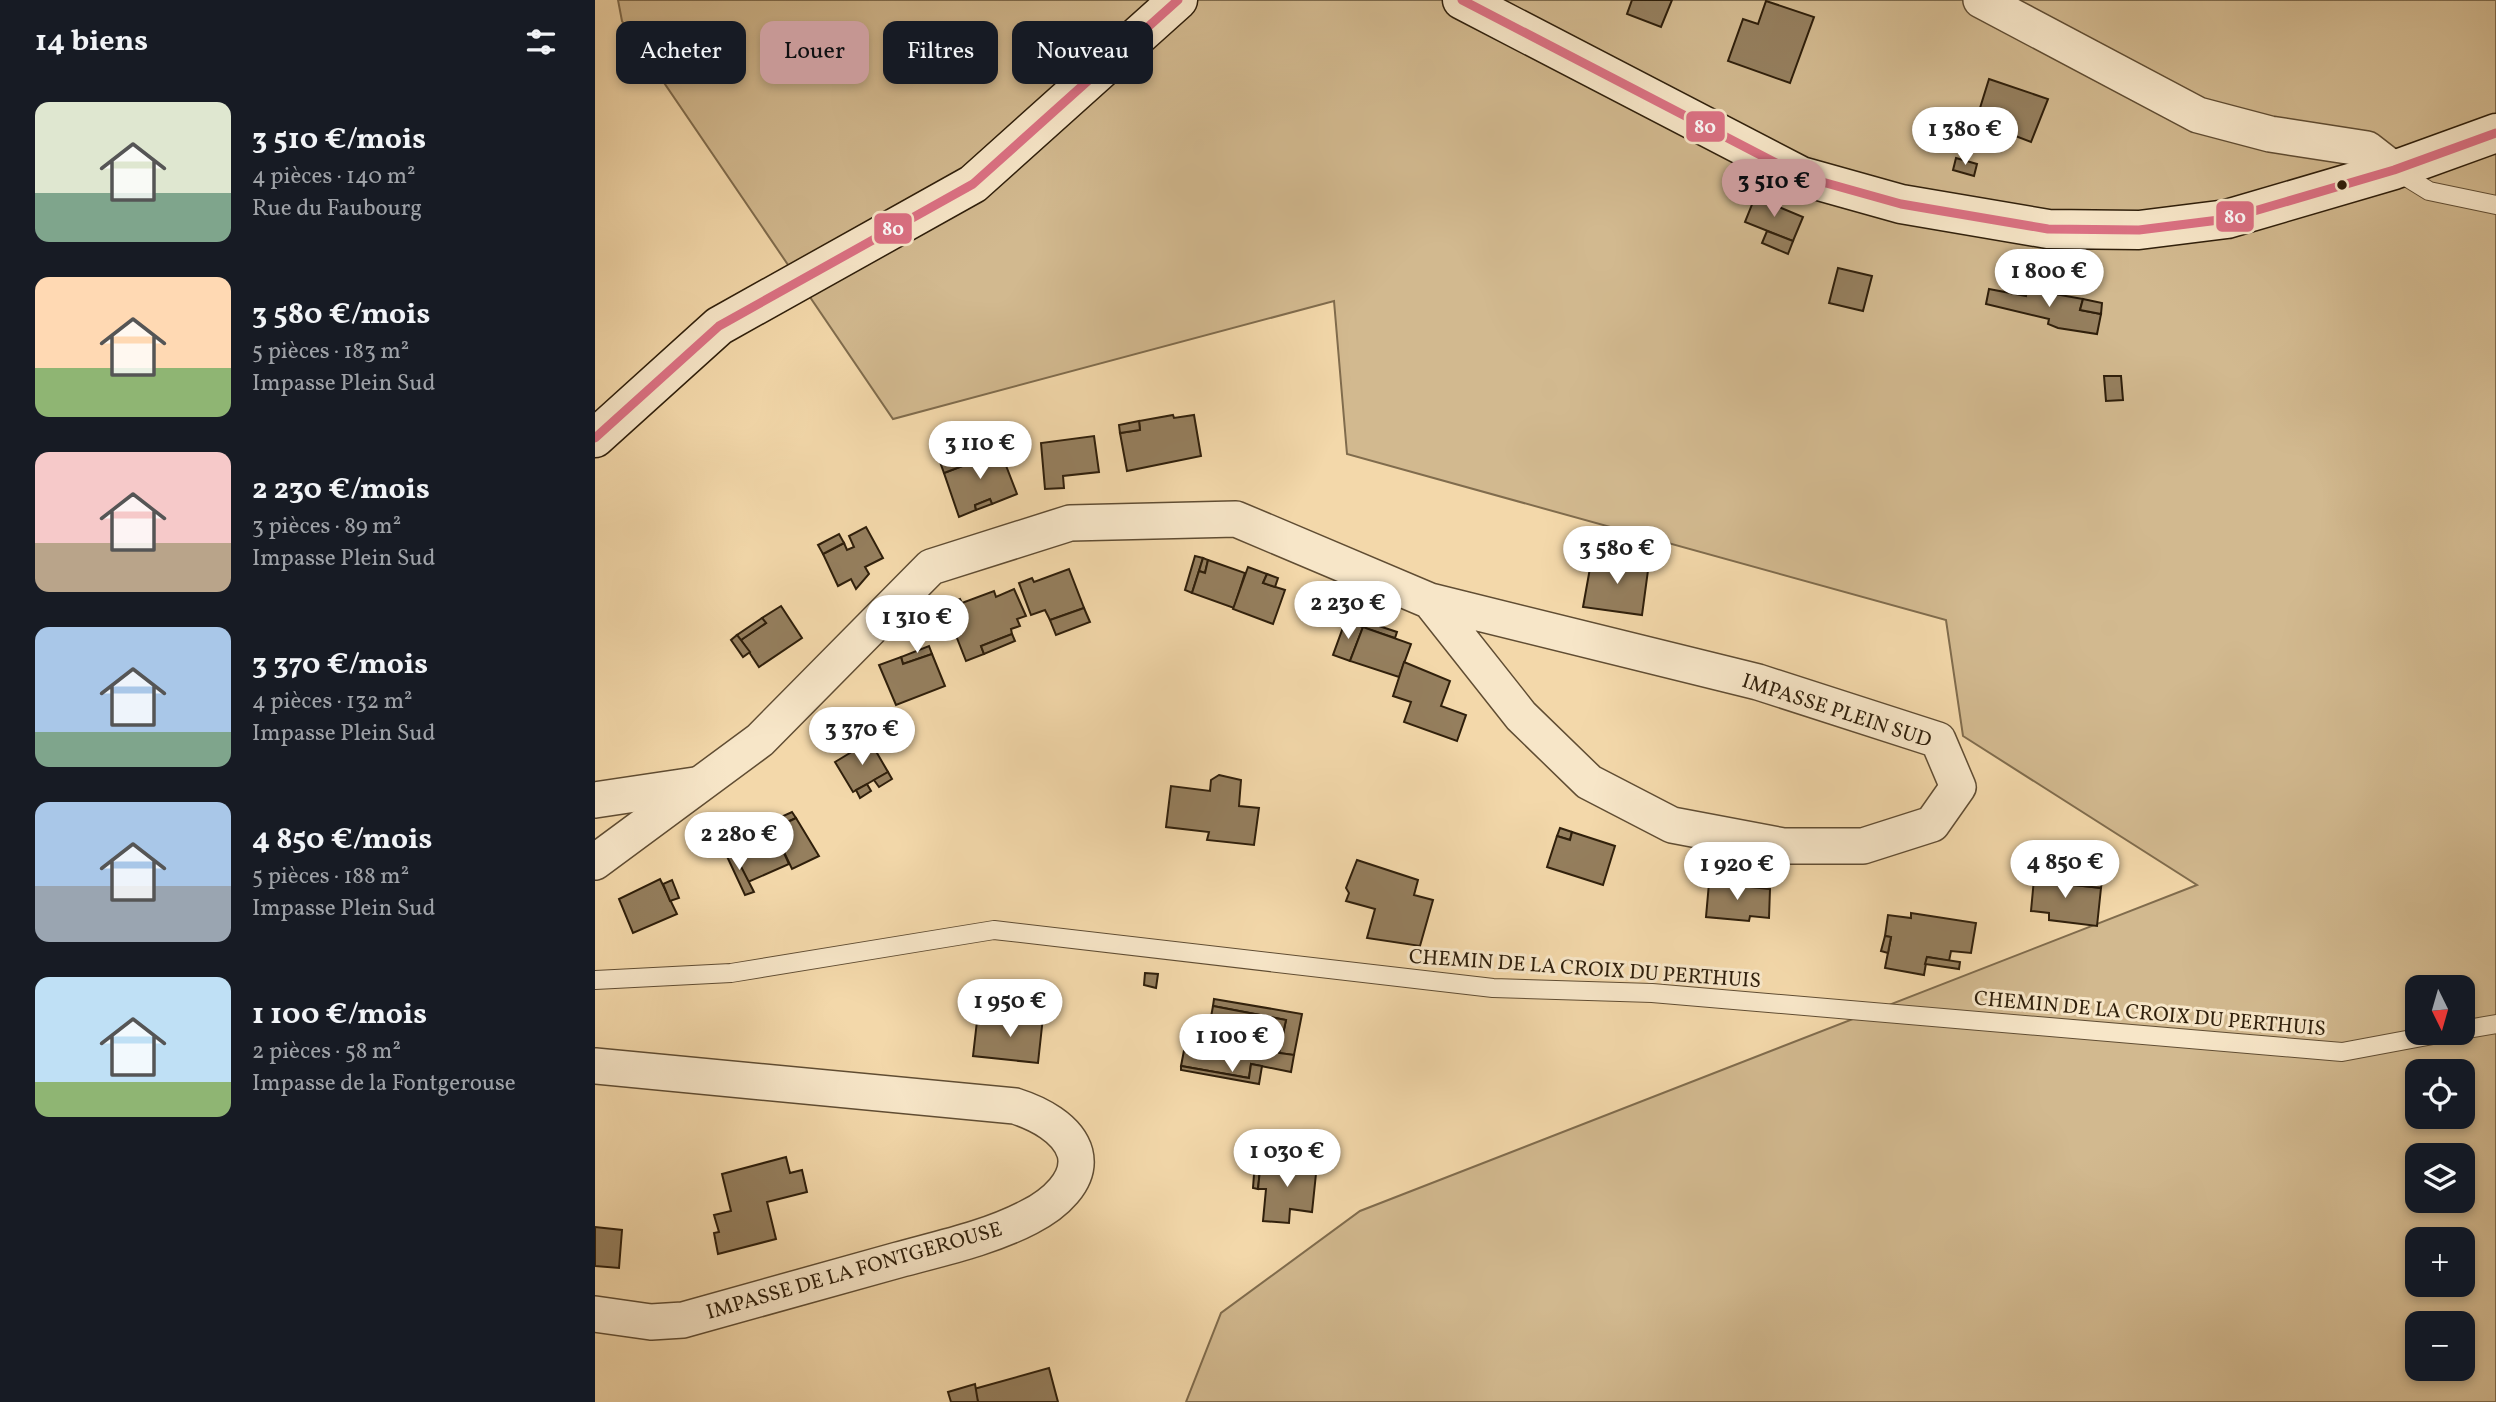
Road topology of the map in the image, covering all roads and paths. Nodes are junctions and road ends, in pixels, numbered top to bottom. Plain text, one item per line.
1 (1178, 0) edge
2 (1462, 0) edge
3 (1981, 0) edge
4 (2496, 133) edge
5 (2394, 170) junction
6 (2496, 205) edge
7 (595, 438) edge
8 (1430, 601) junction
9 (702, 784) junction
10 (595, 800) edge
11 (595, 862) edge
12 (595, 979) edge
13 (2496, 1024) edge
14 (2475, 1028) edge
15 (2405, 1040) edge
16 (595, 1066) edge
17 (595, 1314) edge

1 - 7 main road
2 - 5 main road
3 - 5 street
4 - 5 main road
5 - 6 lane
8 - 8 street, IMPASSE PLEIN SUD
8 - 9 street, IMPASSE PLEIN SUD
9 - 10 street, IMPASSE PLEIN SUD
9 - 11 street, IMPASSE PLEIN SUD
12 - 15 lane, CHEMIN DE LA CROIX DU PERTHUIS
13 - 14 lane
16 - 17 street, IMPASSE DE LA FONTGEROUSE

